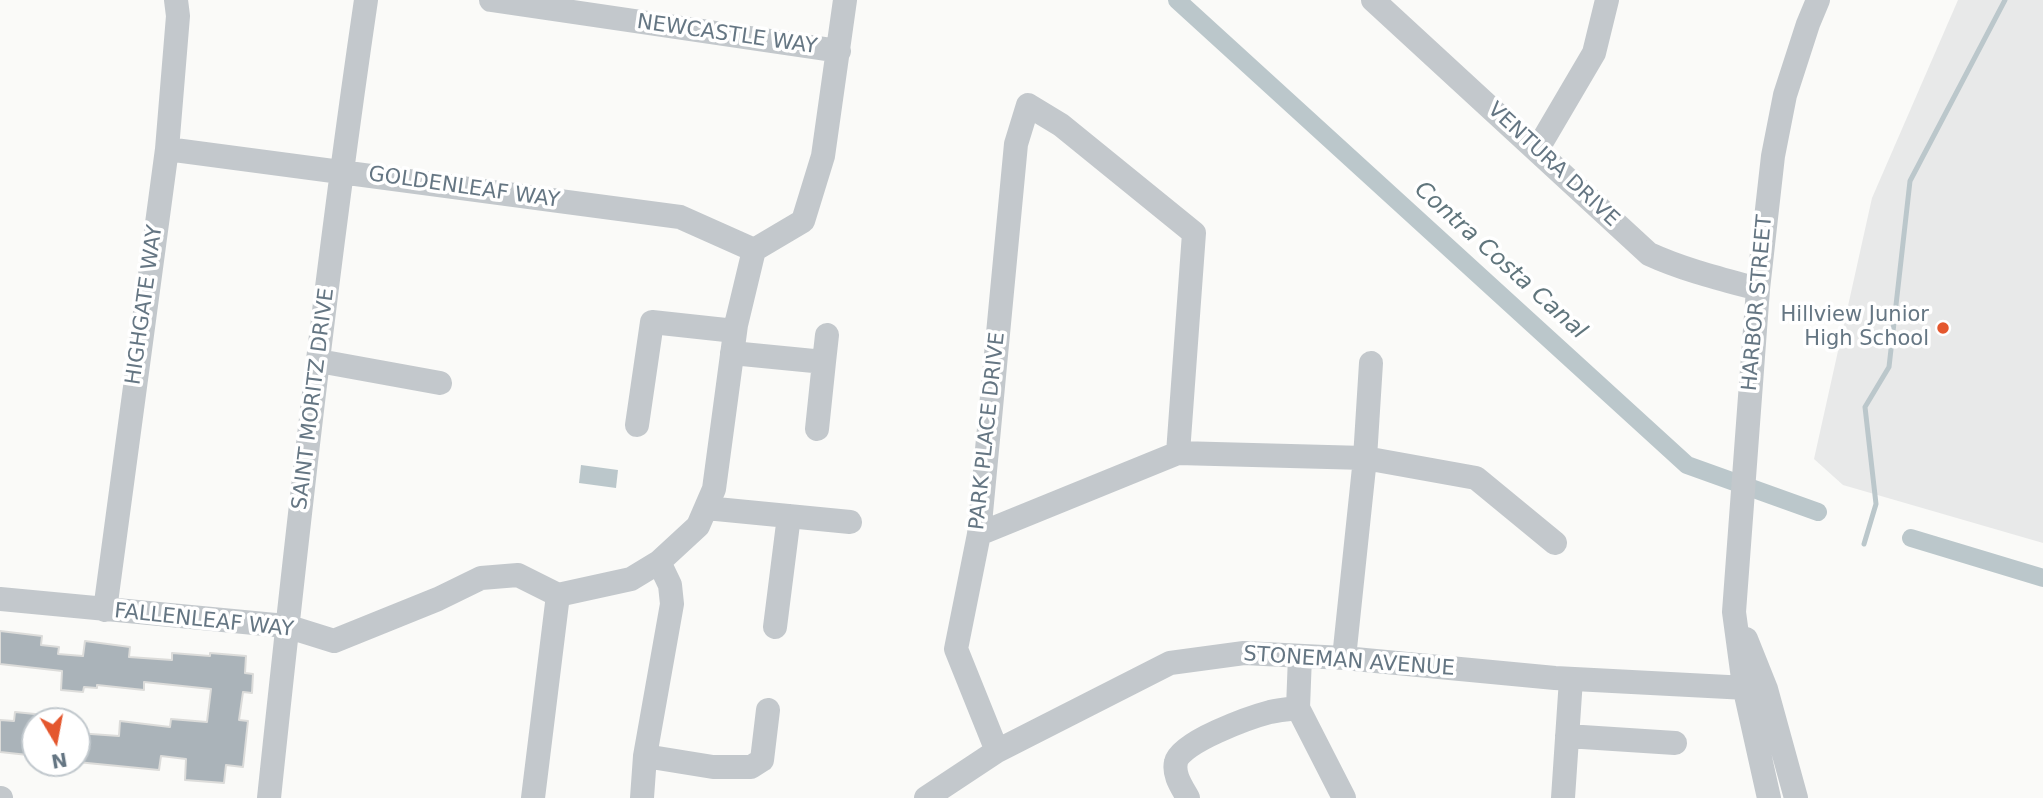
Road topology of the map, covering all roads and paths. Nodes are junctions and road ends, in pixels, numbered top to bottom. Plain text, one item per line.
1 (176, 0) edge
2 (366, 0) edge
3 (491, 0) edge
4 (845, 0) edge
5 (1373, 0) edge
6 (1607, 0) edge
7 (1818, 0) edge
8 (544, 4) edge
9 (838, 51) junction
10 (167, 149) junction
11 (1537, 150) junction
12 (341, 172) junction
13 (754, 250) junction
14 (1758, 289) junction
15 (827, 335) dead end
16 (734, 342) junction
17 (319, 360) junction
18 (824, 362) junction
19 (1371, 363) dead end
20 (440, 383) dead end
21 (637, 425) dead end
22 (817, 429) dead end
23 (1178, 453) junction
24 (1365, 458) junction
25 (706, 508) junction
26 (789, 516) junction
27 (850, 522) dead end
28 (979, 534) junction
29 (1555, 543) dead end
30 (659, 562) junction
31 (558, 595) junction
32 (0, 599) edge
33 (105, 610) junction
34 (286, 626) junction
35 (775, 627) dead end
36 (1300, 656) junction
37 (1344, 658) junction
38 (1571, 679) junction
39 (1755, 687) junction
40 (1298, 708) junction
41 (768, 710) dead end
42 (1567, 736) junction
43 (1675, 743) dead end
44 (996, 751) junction
45 (646, 757) junction
46 (269, 798) edge
47 (533, 798) edge
48 (642, 798) edge
49 (926, 798) edge
50 (1188, 798) edge
51 (1344, 798) edge
52 (1563, 798) edge
53 (1769, 798) edge
54 (1796, 798) edge

1 - 10 street, HIGHGATE WAY
2 - 12 street, SAINT MORITZ DRIVE
3 - 8 street, NEWCASTLE WAY
4 - 9 street
5 - 11 street, VENTURA DRIVE
6 - 11 street
7 - 14 street, HARBOR STREET
8 - 9 street, NEWCASTLE WAY
9 - 13 street
10 - 12 street, GOLDENLEAF WAY
10 - 33 street, HIGHGATE WAY
11 - 14 street, VENTURA DRIVE
12 - 13 street, GOLDENLEAF WAY
12 - 17 street, SAINT MORITZ DRIVE
13 - 16 street
14 - 39 street, HARBOR STREET
15 - 18 street
16 - 18 street
16 - 21 street
16 - 25 street
17 - 20 street
17 - 34 street, SAINT MORITZ DRIVE
18 - 22 street
19 - 24 street
23 - 24 street
23 - 28 street
23 - 28 street, PARK PLACE DRIVE
24 - 29 street
24 - 37 street
25 - 26 street
25 - 30 street
26 - 27 street
26 - 35 street
28 - 44 street, PARK PLACE DRIVE
30 - 31 street
30 - 45 street
31 - 34 street, FALLENLEAF WAY
31 - 47 street
32 - 33 street, FALLENLEAF WAY
33 - 34 street, FALLENLEAF WAY
34 - 46 street, SAINT MORITZ DRIVE
36 - 37 street, STONEMAN AVENUE
36 - 40 street
36 - 44 street, STONEMAN AVENUE
37 - 38 street, STONEMAN AVENUE
38 - 39 street, STONEMAN AVENUE
38 - 42 street
39 - 53 street, HARBOR STREET
39 - 54 street, HARBOR STREET
40 - 50 street
40 - 51 street
41 - 45 street
42 - 43 street
42 - 52 street
44 - 49 street, STONEMAN AVENUE
45 - 48 street

